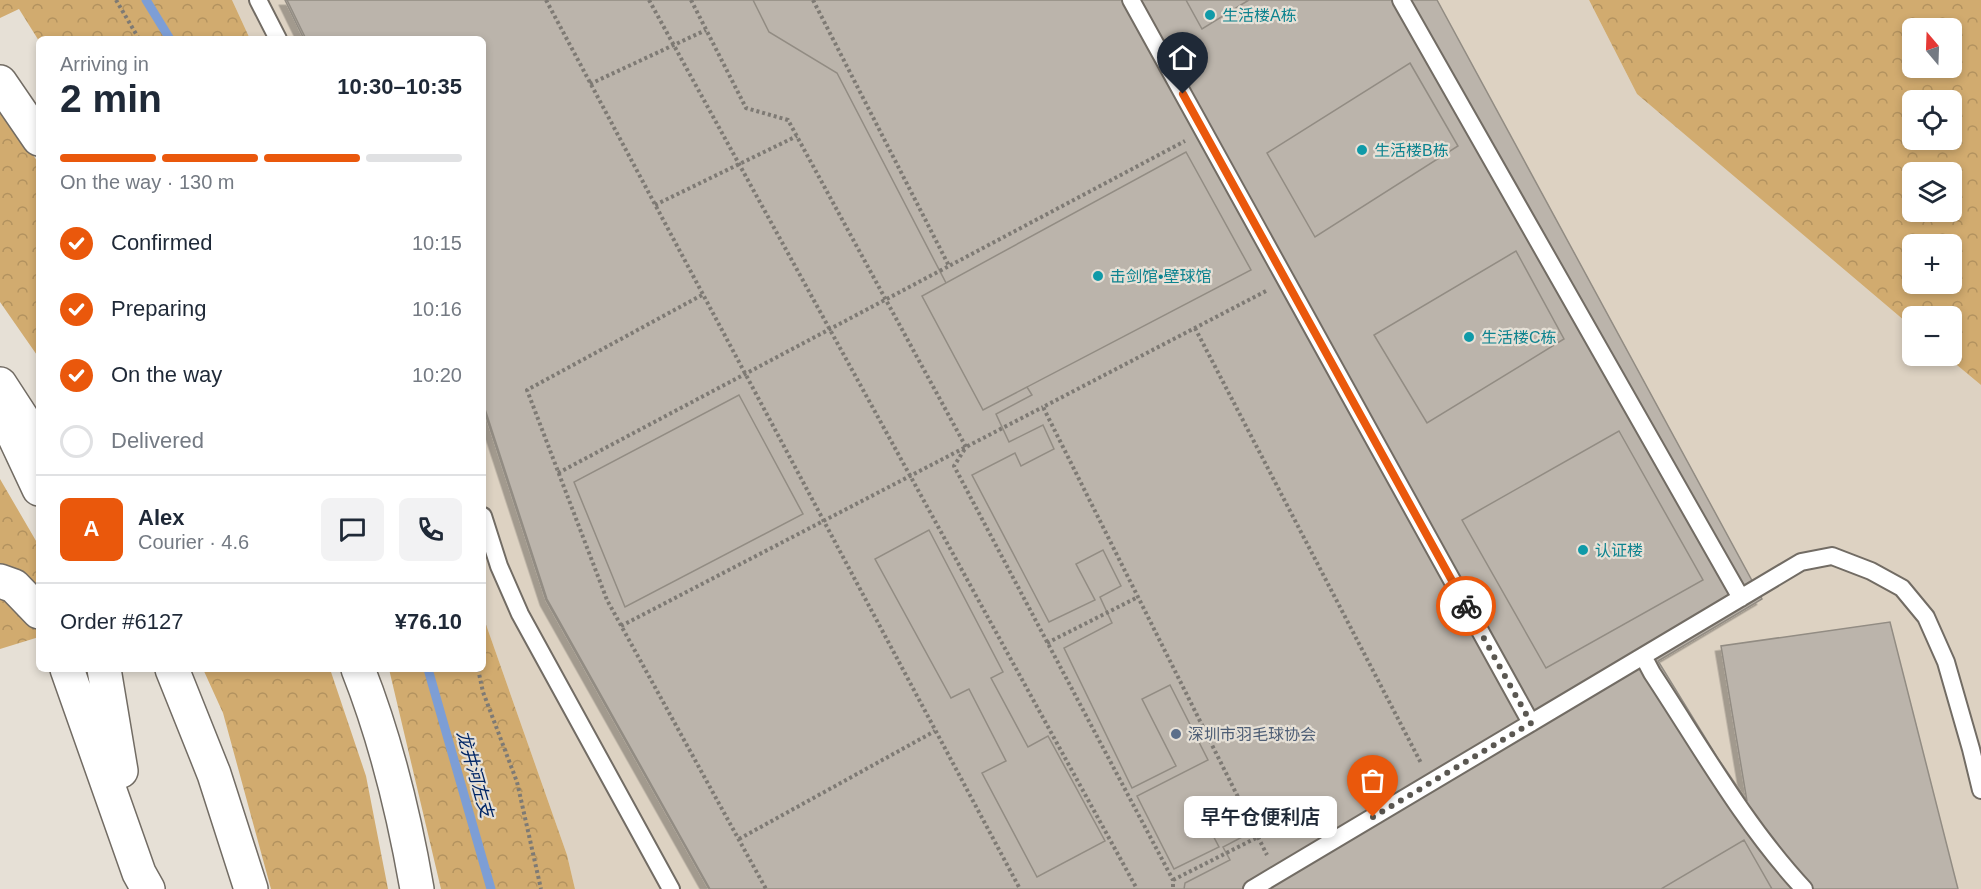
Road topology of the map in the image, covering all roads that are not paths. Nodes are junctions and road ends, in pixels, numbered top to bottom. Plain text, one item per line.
1 (258, 0) edge
2 (1131, 0) edge
3 (1401, 0) edge
4 (276, 36) edge
5 (0, 82) edge
6 (36, 135) edge
7 (0, 384) edge
8 (0, 406) edge
9 (36, 439) edge
10 (36, 483) edge
11 (486, 525) edge
12 (0, 581) edge
13 (1741, 598) junction
14 (36, 609) edge
15 (1643, 656) junction
16 (68, 672) edge
17 (104, 672) edge
18 (173, 672) edge
19 (358, 672) edge
20 (1531, 723) junction
21 (1981, 790) edge
22 (143, 881) edge
23 (251, 889) edge
24 (417, 889) edge
25 (671, 889) edge
26 (1252, 889) edge
27 (1804, 889) edge

1 - 4 lane
2 - 20 lane
3 - 13 lane
5 - 6 main road
7 - 9 main road
8 - 10 main road
11 - 25 lane
12 - 14 main road
13 - 15 lane
13 - 21 lane
15 - 20 lane
15 - 27 lane
16 - 22 main road
17 - 22 main road
18 - 23 main road
19 - 24 main road
20 - 26 lane

